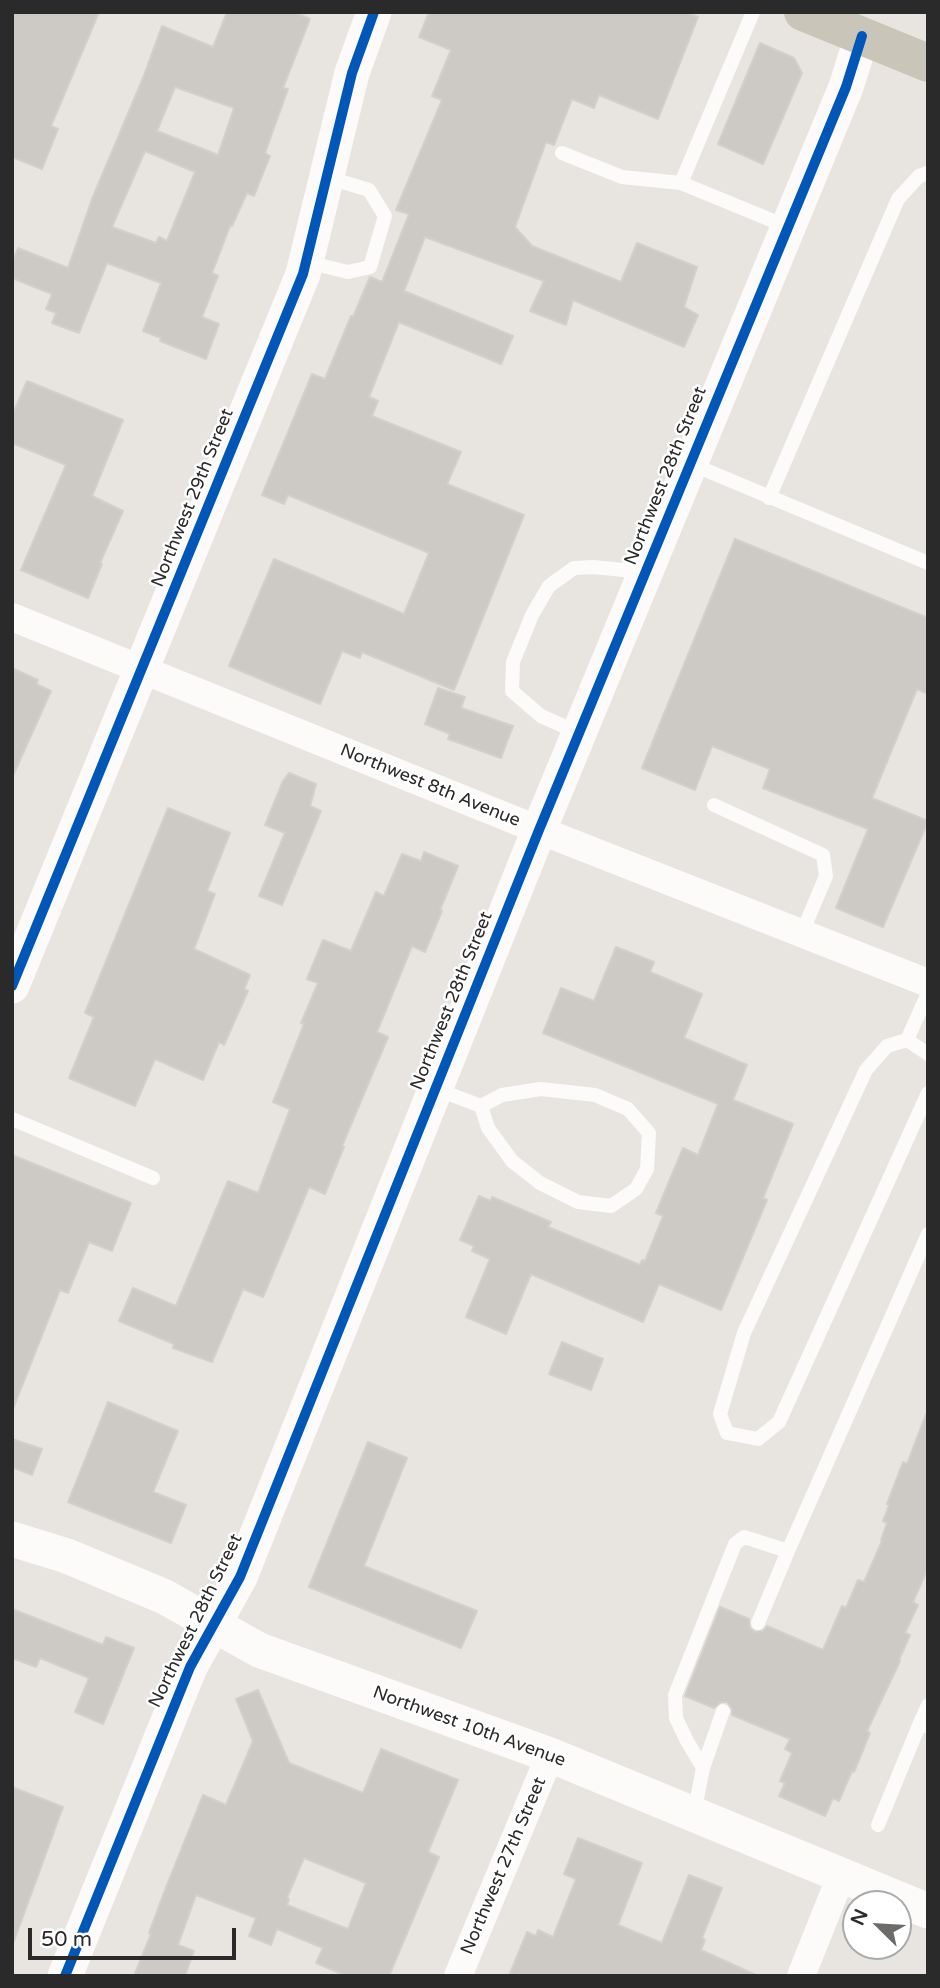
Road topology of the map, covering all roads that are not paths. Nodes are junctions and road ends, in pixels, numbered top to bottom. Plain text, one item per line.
1 (374, 12) edge
2 (753, 12) edge
3 (803, 12) edge
4 (866, 24) edge
5 (928, 63) edge
6 (562, 153) dead end
7 (928, 173) edge
8 (326, 177) junction
9 (681, 183) junction
10 (788, 227) junction
11 (306, 262) junction
12 (690, 464) junction
13 (769, 498) junction
14 (928, 563) edge
15 (646, 572) junction
16 (12, 617) edge
17 (142, 669) junction
18 (579, 733) junction
19 (714, 805) dead end
20 (539, 830) junction
21 (802, 933) junction
22 (928, 983) edge
23 (12, 986) edge
24 (928, 993) edge
25 (907, 1040) junction
26 (928, 1054) edge
27 (436, 1089) junction
28 (928, 1093) edge
29 (481, 1106) junction
30 (12, 1119) edge
31 (153, 1178) dead end
32 (928, 1234) edge
33 (12, 1539) edge
34 (788, 1552) junction
35 (758, 1623) dead end
36 (213, 1624) junction
37 (928, 1705) edge
38 (723, 1711) dead end
39 (924, 1724) edge
40 (550, 1755) junction
41 (703, 1768) junction
42 (694, 1815) junction
43 (878, 1825) dead end
44 (841, 1876) junction
45 (928, 1911) edge
46 (65, 1976) edge
47 (458, 1976) edge
48 (801, 1976) edge

1 - 8 street, Northwest 29th Street
2 - 9 lane
3 - 4 main road
4 - 5 main road
4 - 10 street, Northwest 28th Street
6 - 9 lane
7 - 13 lane
8 - 11 street, Northwest 29th Street
8 - 11 lane
9 - 10 lane
10 - 12 street, Northwest 28th Street
11 - 17 street, Northwest 29th Street
12 - 13 lane
12 - 15 street, Northwest 28th Street
13 - 14 lane
15 - 18 street, Northwest 28th Street
15 - 18 lane
16 - 17 street, Northwest 8th Avenue
17 - 20 street, Northwest 8th Avenue
17 - 23 street, Northwest 29th Street
18 - 20 street, Northwest 28th Street
19 - 21 lane
20 - 21 street, Northwest 8th Avenue
20 - 27 street, Northwest 28th Street
21 - 22 street, Northwest 8th Avenue
24 - 25 lane
25 - 26 lane
25 - 28 lane
27 - 29 lane
27 - 36 street, Northwest 28th Street
29 - 29 lane
30 - 31 lane
32 - 34 lane
33 - 36 street, Northwest 10th Avenue
34 - 35 lane
34 - 41 lane
36 - 40 street, Northwest 10th Avenue
36 - 46 street, Northwest 28th Street
37 - 39 lane
38 - 41 lane
39 - 43 lane
40 - 42 street, Northwest 10th Avenue
40 - 47 street, Northwest 27th Street
41 - 42 lane
42 - 44 street, Northwest 10th Avenue
44 - 45 street, Northwest 10th Avenue
44 - 48 street

